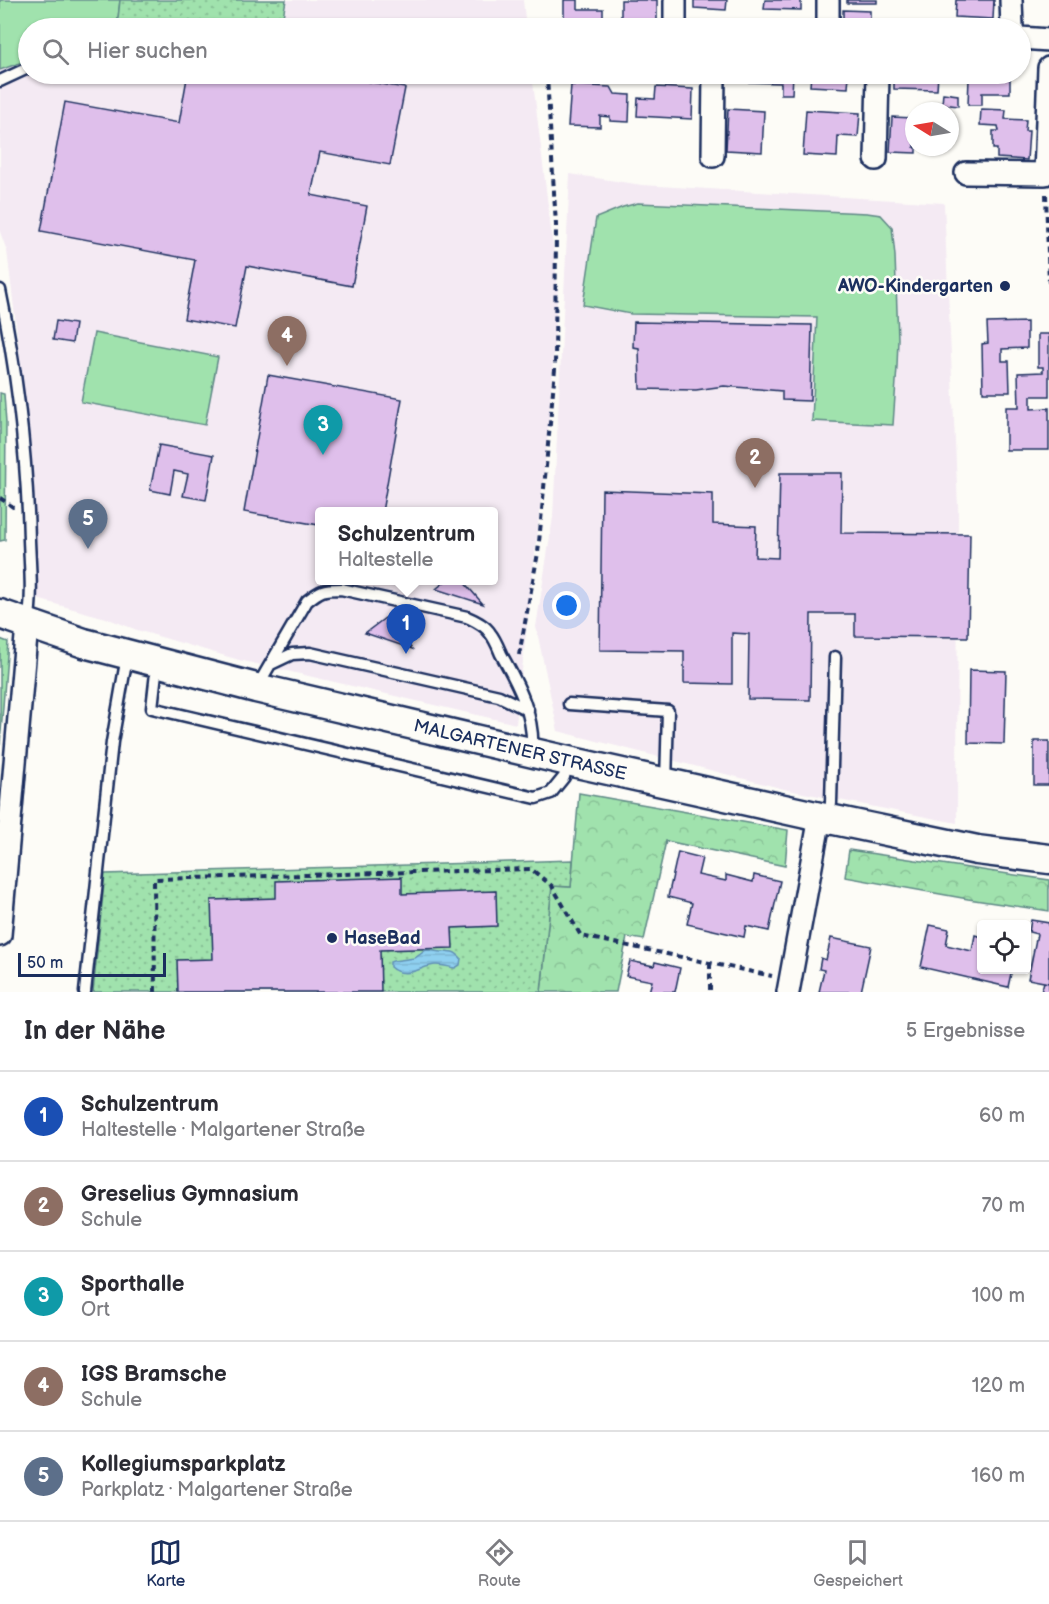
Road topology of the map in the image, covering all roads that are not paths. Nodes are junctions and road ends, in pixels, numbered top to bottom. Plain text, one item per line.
1 (675, 0) edge
2 (828, 0) edge
3 (1011, 0) edge
4 (675, 18) edge
5 (828, 18) edge
6 (1012, 18) edge
7 (1031, 39) edge
8 (1049, 40) edge
9 (1049, 68) edge
10 (18, 73) edge
11 (0, 81) edge
12 (714, 84) edge
13 (878, 84) edge
14 (713, 156) dead end
15 (876, 159) dead end
16 (966, 173) dead end
17 (0, 290) edge
18 (0, 614) edge
19 (27, 625) junction
20 (128, 654) junction
21 (835, 657) dead end
22 (157, 663) junction
23 (271, 664) junction
24 (256, 688) junction
25 (569, 704) dead end
26 (528, 710) junction
27 (532, 752) junction
28 (568, 761) junction
29 (666, 783) junction
30 (824, 818) junction
31 (1049, 858) edge
32 (0, 935) edge
33 (789, 986) edge
34 (84, 992) edge

1 - 4 street
2 - 5 street
3 - 6 street
7 - 8 street
9 - 16 street
10 - 11 lane
12 - 14 street
13 - 15 street
17 - 19 lane
18 - 19 street, MALGARTENER STRASSE
19 - 20 street, MALGARTENER STRASSE
19 - 32 street
20 - 22 street, MALGARTENER STRASSE
20 - 34 lane
21 - 30 lane
22 - 24 street, MALGARTENER STRASSE
22 - 28 lane
23 - 24 lane
23 - 26 lane
23 - 26 lane
24 - 27 street, MALGARTENER STRASSE
25 - 29 lane
26 - 27 lane
27 - 28 street, MALGARTENER STRASSE
28 - 29 street, MALGARTENER STRASSE
29 - 30 street, MALGARTENER STRASSE
30 - 31 street, MALGARTENER STRASSE
30 - 33 street

